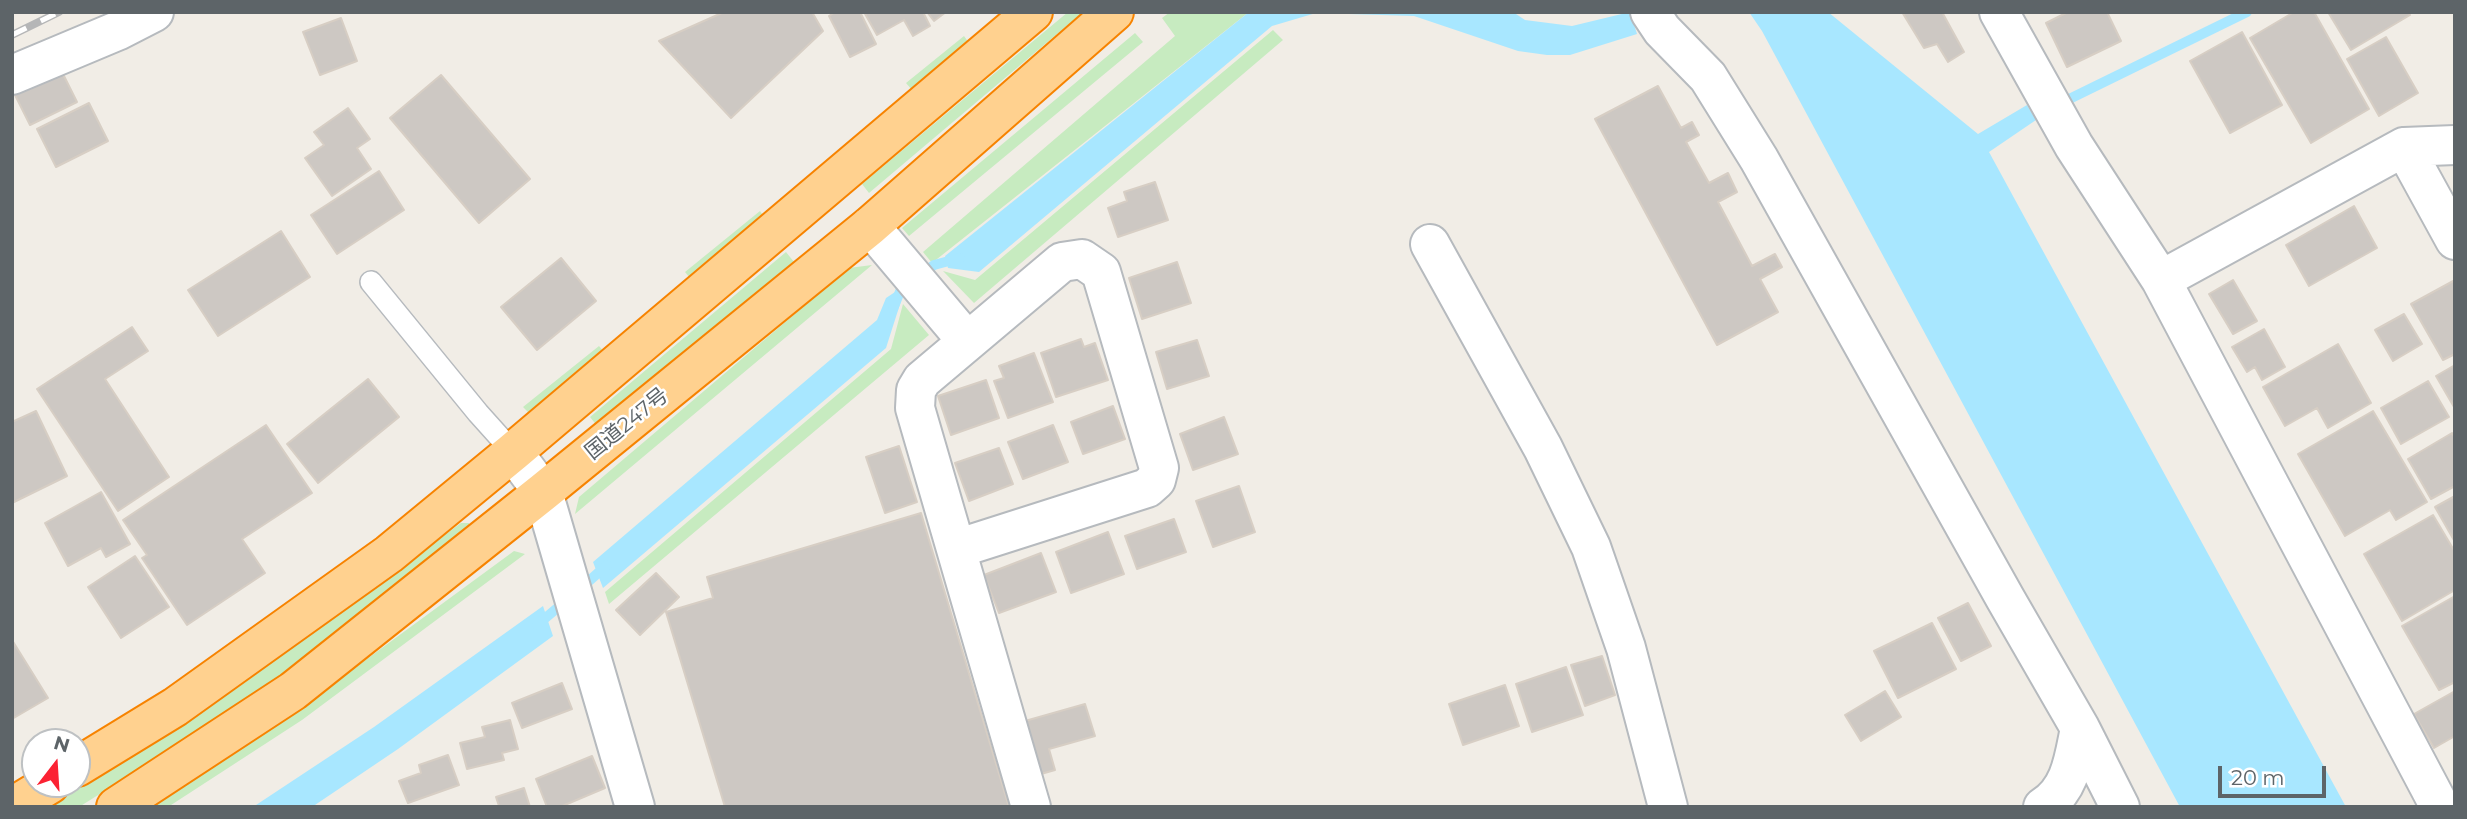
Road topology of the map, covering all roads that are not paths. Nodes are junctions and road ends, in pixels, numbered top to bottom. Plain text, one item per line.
1 (154, 12) edge
2 (1032, 12) edge
3 (1114, 12) edge
4 (1999, 12) edge
5 (1656, 21) edge
6 (12, 75) edge
7 (2455, 145) edge
8 (2404, 147) junction
9 (870, 226) junction
10 (2455, 240) edge
11 (1430, 244) dead end
12 (2161, 280) junction
13 (371, 282) dead end
14 (967, 341) junction
15 (513, 452) junction
16 (543, 492) junction
17 (957, 549) junction
18 (2080, 728) junction
19 (91, 758) edge
20 (116, 807) edge
21 (635, 807) edge
22 (1031, 807) edge
23 (1668, 807) edge
24 (2043, 807) edge
25 (2120, 807) edge
26 (2440, 807) edge

1 - 6 street
2 - 15 highway
3 - 9 highway, 国道247号
4 - 12 street
5 - 18 street
7 - 8 street
8 - 10 street
8 - 12 street
9 - 14 street
9 - 16 highway, 国道247号
11 - 23 street
12 - 26 street
13 - 15 lane
14 - 17 street
14 - 17 street
15 - 16 street
15 - 19 highway
16 - 20 highway, 国道247号
16 - 21 street
17 - 22 street
18 - 24 street
18 - 25 street

